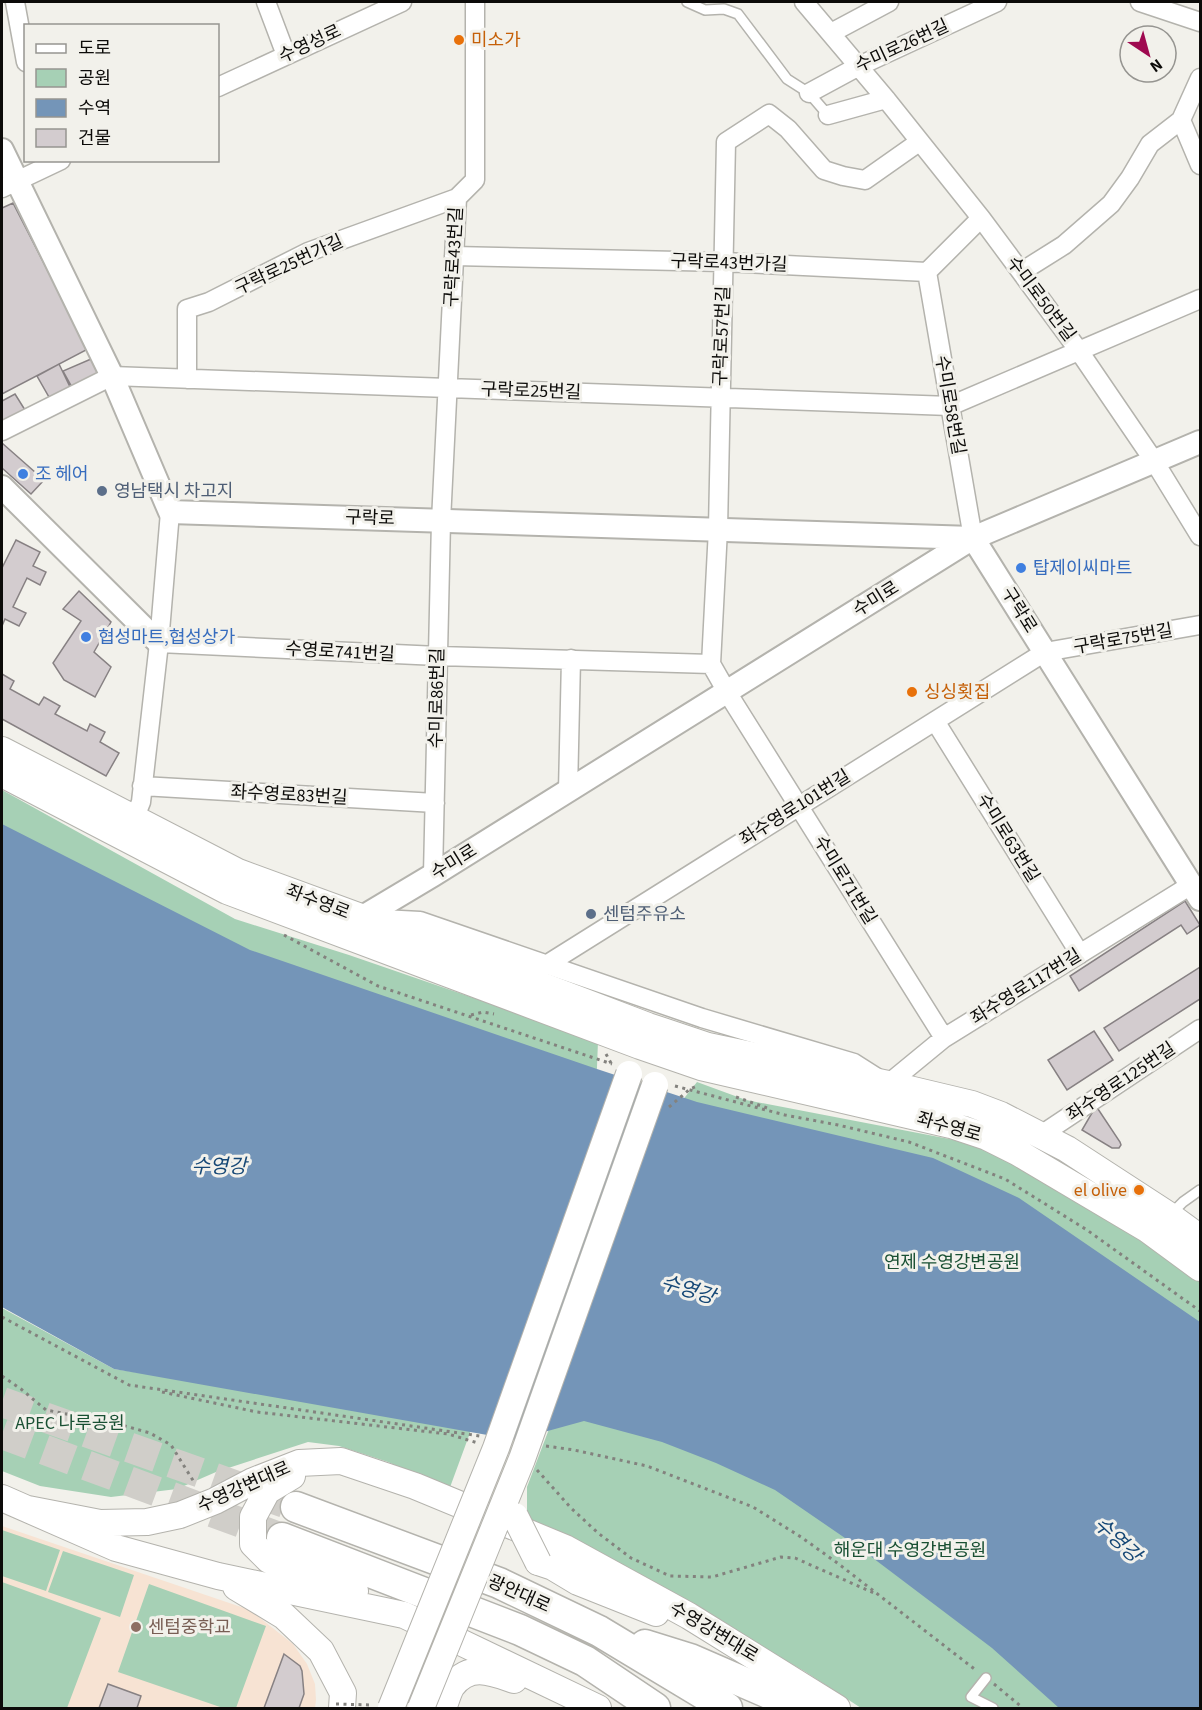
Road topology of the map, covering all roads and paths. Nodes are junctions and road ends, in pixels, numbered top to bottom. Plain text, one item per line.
1 (15, 2) edge
2 (266, 2) edge
3 (402, 2) edge
4 (474, 2) edge
5 (687, 2) edge
6 (804, 2) edge
7 (889, 2) edge
8 (997, 2) edge
9 (1140, 2) edge
10 (1200, 22) edge
11 (831, 33) junction
12 (24, 51) edge
13 (286, 56) junction
14 (860, 66) junction
15 (1200, 78) edge
16 (219, 87) edge
17 (809, 93) junction
18 (886, 99) junction
19 (828, 115) joint
20 (1181, 120) junction
21 (919, 142) junction
22 (2, 150) edge
23 (57, 162) edge
24 (1200, 165) edge
25 (9, 184) edge
26 (457, 198) junction
27 (981, 218) junction
28 (454, 256) junction
29 (724, 262) junction
30 (927, 272) junction
31 (1021, 272) junction
32 (1200, 299) edge
33 (1079, 351) junction
34 (112, 376) junction
35 (187, 379) junction
36 (448, 388) junction
37 (720, 397) junction
38 (950, 406) junction
39 (2, 431) edge
40 (1200, 442) edge
41 (1154, 461) junction
42 (2, 487) edge
43 (170, 512) junction
44 (441, 520) junction
45 (718, 529) junction
46 (1200, 536) edge
47 (973, 538) junction
48 (1200, 625) edge
49 (159, 643) junction
50 (1045, 652) junction
51 (438, 656) junction
52 (571, 659) junction
53 (711, 664) junction
54 (727, 692) junction
55 (935, 721) junction
56 (2, 750) edge
57 (2, 774) edge
58 (142, 786) junction
59 (568, 790) junction
60 (435, 803) junction
61 (799, 806) junction
62 (130, 828) junction
63 (433, 875) junction
64 (1196, 892) edge
65 (360, 918) junction
66 (338, 932) junction
67 (1080, 954) junction
68 (546, 965) junction
69 (1200, 1029) edge
70 (644, 1036) junction
71 (944, 1038) junction
72 (671, 1045) junction
73 (888, 1084) junction
74 (706, 1086) dead end
75 (729, 1095) dead end
76 (669, 1107) dead end
77 (880, 1109) junction
78 (785, 1114) dead end
79 (1041, 1135) junction
80 (1200, 1190) edge
81 (1170, 1216) junction
82 (1200, 1238) edge
83 (1200, 1268) edge
84 (2, 1376) edge
85 (522, 1459) junction
86 (341, 1461) junction
87 (194, 1482) dead end
88 (2, 1498) edge
89 (296, 1508) tunnel mouth
90 (28, 1509) junction
91 (282, 1538) tunnel mouth
92 (218, 1576) junction
93 (404, 1615) junction
94 (599, 1630) junction
95 (986, 1678) dead end
96 (339, 1706) edge
97 (383, 1707) edge
98 (422, 1708) edge
99 (443, 1708) edge
100 (598, 1708) edge
101 (655, 1708) edge
102 (728, 1708) edge
103 (803, 1708) edge
104 (808, 1708) edge
105 (837, 1708) edge
106 (993, 1708) edge

1 - 12 street
2 - 13 street
3 - 13 street, 수영성로
4 - 26 street, 구락로43번길
5 - 17 lane
6 - 11 street, 수미로50번길
7 - 11 street
8 - 14 street, 수미로26번길
9 - 10 street
11 - 14 street, 수미로50번길
13 - 16 street, 수영성로
14 - 17 street, 수미로26번길
14 - 18 street, 수미로50번길
15 - 20 street
17 - 19 lane
18 - 19 street
18 - 21 street, 수미로50번길
20 - 24 street
20 - 31 street
21 - 27 street, 수미로50번길
21 - 29 street, 구락로57번길
22 - 25 street
23 - 25 street
25 - 34 street
26 - 28 street, 구락로43번길
26 - 35 street, 구락로25번가길
27 - 30 street
27 - 31 street, 수미로50번길
28 - 29 street, 구락로43번가길
28 - 36 street, 구락로43번길
29 - 30 street, 구락로43번가길
29 - 37 street, 구락로57번길
30 - 38 street, 수미로58번길
31 - 33 street, 수미로50번길
32 - 33 street
33 - 38 street
33 - 41 street, 수미로50번길
34 - 35 street, 구락로25번길
34 - 39 street
34 - 43 street
35 - 36 street, 구락로25번길
36 - 37 street, 구락로25번길
36 - 44 street, 구락로43번길
37 - 38 street, 구락로25번길
37 - 45 street, 구락로57번길
38 - 47 street, 수미로58번길
40 - 41 street, 수미로
41 - 46 street, 수미로50번길
41 - 47 street, 수미로
42 - 49 street
43 - 44 street, 구락로
43 - 49 street
44 - 45 street, 구락로
44 - 51 street, 수미로86번길
45 - 47 street, 구락로
45 - 53 street
47 - 50 street, 구락로
47 - 54 street, 수미로
48 - 50 street, 구락로75번길
49 - 51 street, 수영로741번길
49 - 58 street
50 - 55 street, 좌수영로101번길
50 - 64 street, 구락로
51 - 52 street, 수영로741번길
51 - 60 street, 수미로86번길
52 - 53 street, 수영로741번길
52 - 59 street
53 - 54 street
54 - 59 street, 수미로
54 - 61 street, 수미로71번길
55 - 61 street, 좌수영로101번길
55 - 67 street, 수미로63번길
56 - 62 main road, 좌수영로
57 - 62 main road, 좌수영로
58 - 60 street, 좌수영로83번길
58 - 62 street
59 - 63 street, 수미로
60 - 63 street, 수미로86번길
61 - 68 street, 좌수영로101번길
61 - 71 street, 수미로71번길
62 - 65 main road, 좌수영로
62 - 66 main road, 좌수영로
63 - 65 street, 수미로
64 - 67 street, 좌수영로117번길
65 - 66 street, 수미로
65 - 68 street
65 - 70 main road, 좌수영로
66 - 70 main road, 좌수영로
67 - 71 street, 좌수영로117번길
68 - 73 street
69 - 79 street, 좌수영로125번길
70 - 72 main road, 좌수영로
70 - 97 main road, bridge
71 - 73 street, 좌수영로117번길
72 - 73 main road, 좌수영로
72 - 77 main road, 좌수영로
72 - 85 main road, bridge
73 - 77 street
73 - 79 main road, 좌수영로
74 - 76 path, bridge
75 - 78 path
77 - 83 main road, 좌수영로
79 - 81 main road, 좌수영로
80 - 81 lane
81 - 82 main road, 좌수영로
84 - 87 path
85 - 98 main road, bridge
85 - 104 main road, bridge
86 - 90 main road, 수영강변대로
86 - 93 main road
86 - 105 main road, 수영강변대로
88 - 90 main road, 수영강변대로
89 - 94 highway, 광안대로
90 - 92 main road, 수영강변대로
91 - 101 highway, 광안대로
92 - 93 main road
92 - 96 main road
93 - 100 main road
94 - 102 highway, 광안대로
94 - 103 highway
95 - 106 lane
96 - 97 path, bridge
99 - 100 main road

